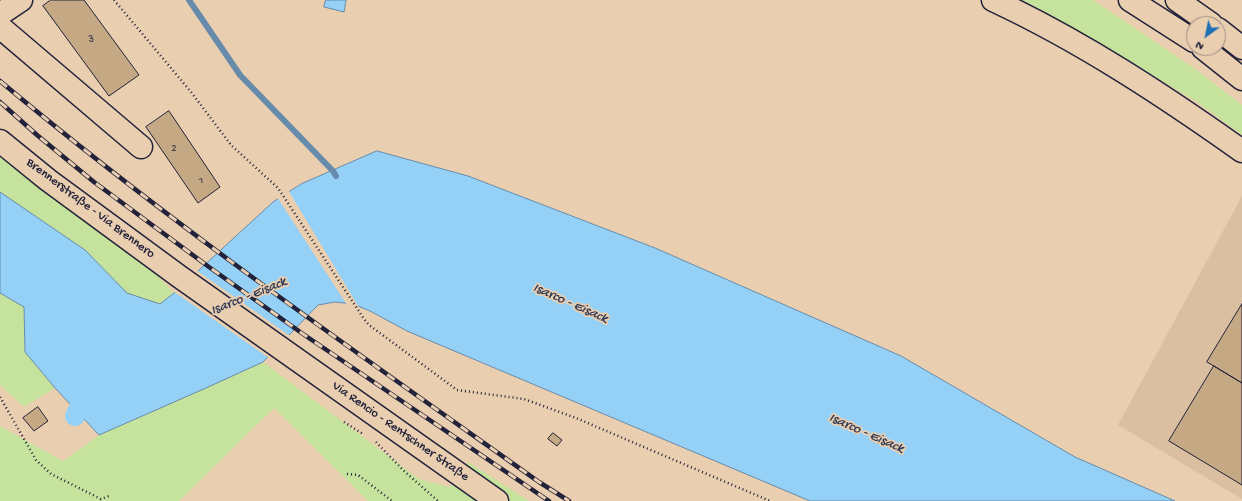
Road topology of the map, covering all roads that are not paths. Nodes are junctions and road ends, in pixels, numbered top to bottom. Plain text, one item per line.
1 (21, 0) edge
2 (993, 0) edge
3 (1130, 0) edge
4 (1177, 0) edge
5 (0, 14) edge
6 (1200, 16) edge
7 (0, 28) edge
8 (1226, 35) edge
9 (1186, 36) edge
10 (1242, 48) edge
11 (1213, 56) edge
12 (1242, 79) edge
13 (0, 141) edge
14 (141, 147) dead end
15 (1242, 152) edge
16 (302, 362) joint
17 (497, 501) edge

1 - 5 main road
2 - 15 main road
3 - 9 main road
4 - 6 main road
7 - 14 main road
8 - 10 main road
11 - 12 main road
13 - 16 main road, Brennerstraße - Via Brennero
16 - 17 main road, Via Rencio - Rentschner Straße

